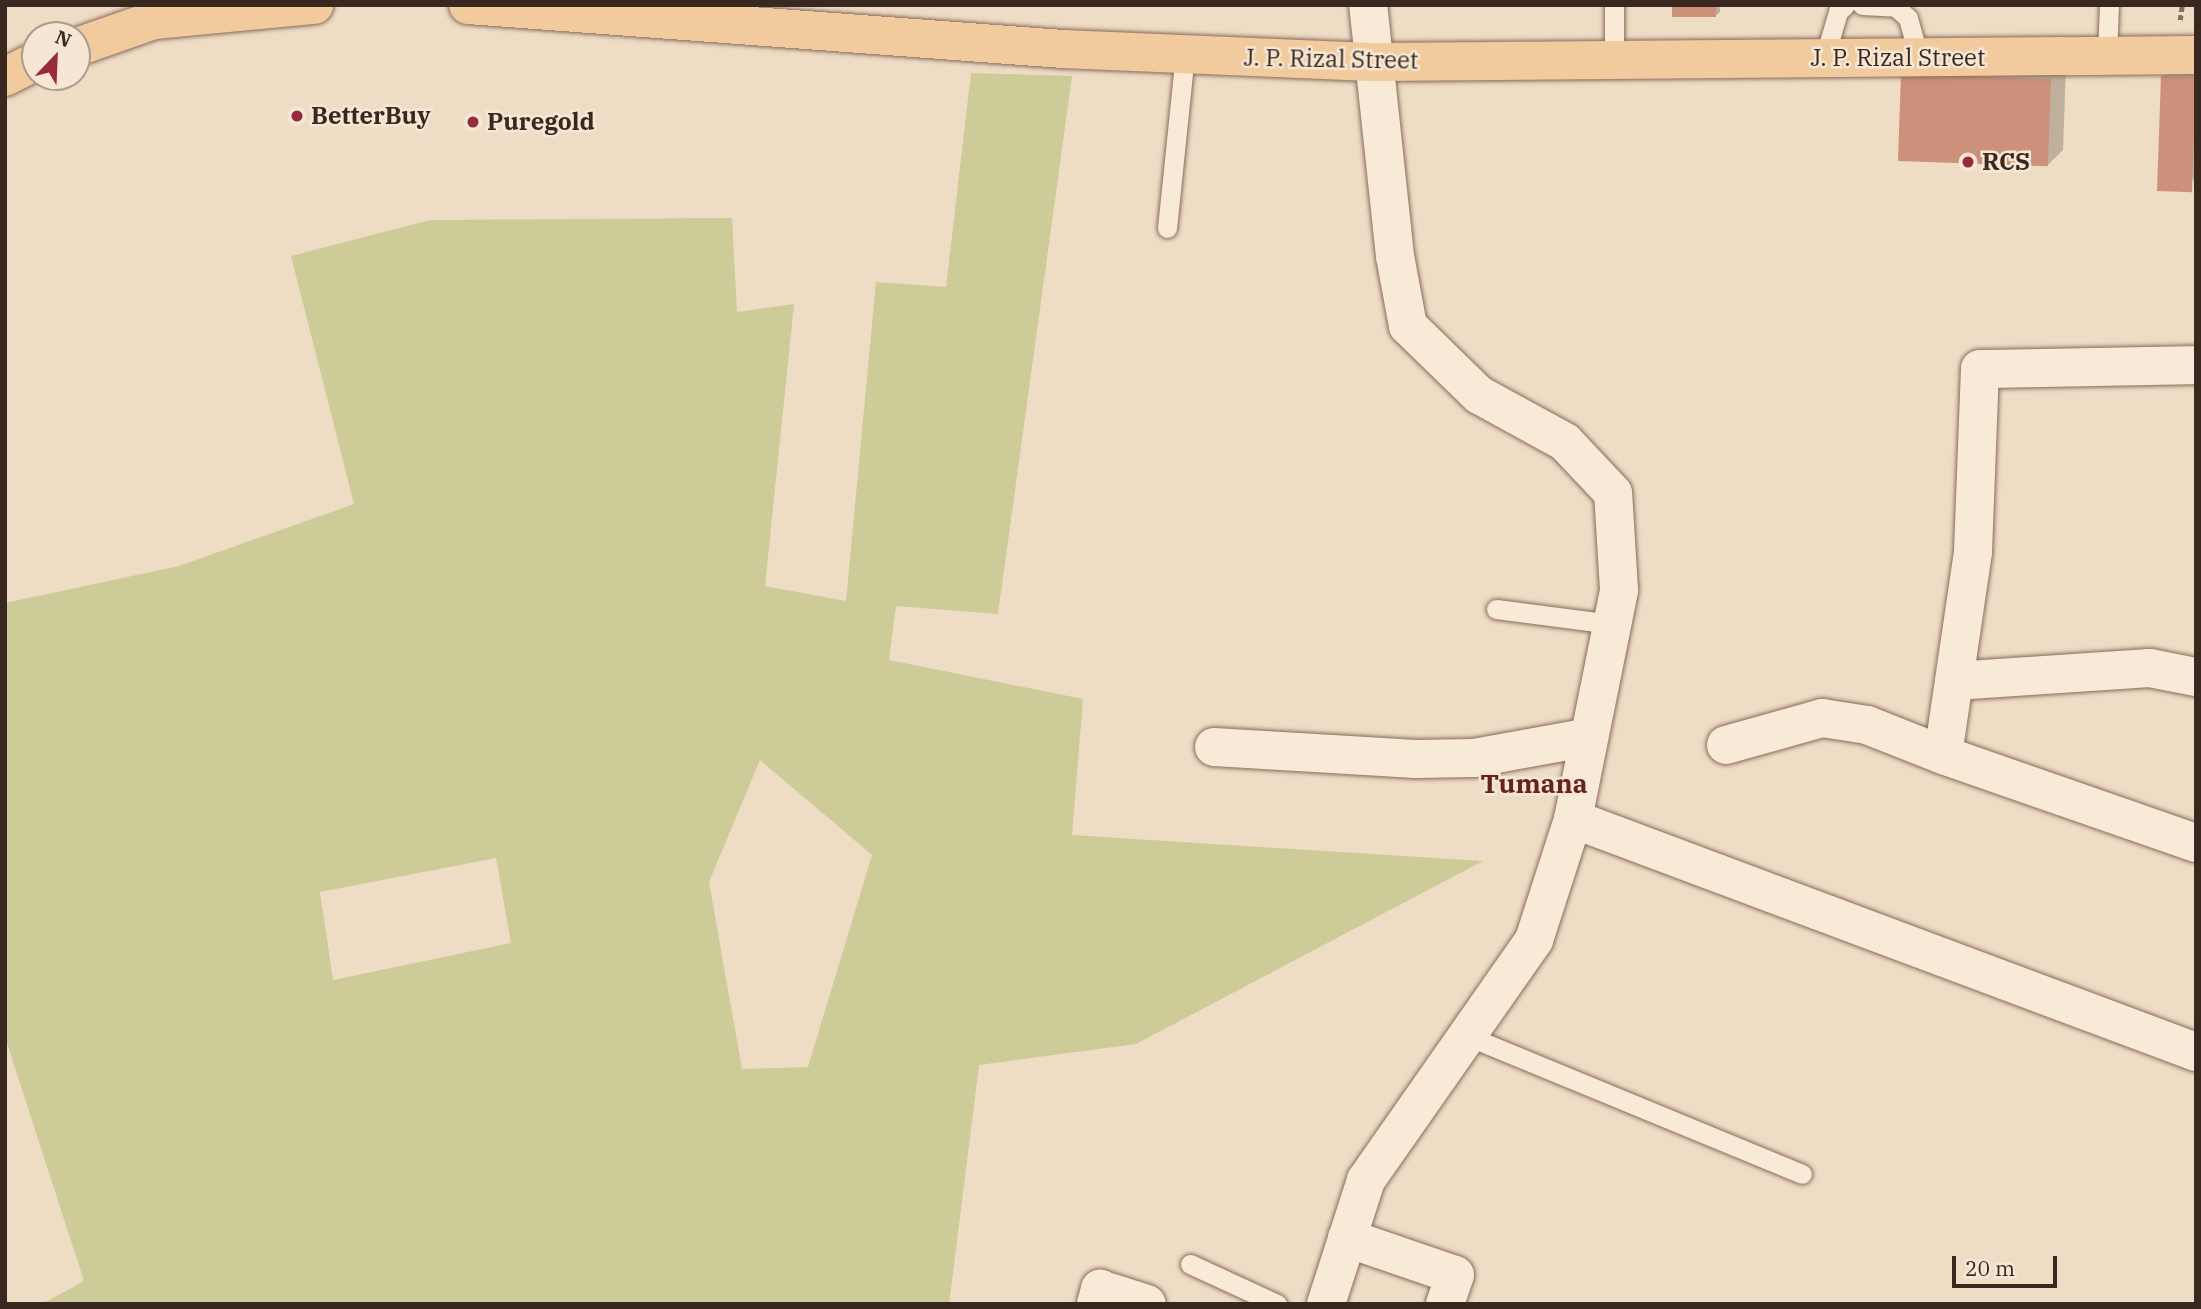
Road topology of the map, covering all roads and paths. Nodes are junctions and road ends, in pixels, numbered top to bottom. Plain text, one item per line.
1 (314, 5) edge
2 (468, 5) edge
3 (1368, 5) edge
4 (1615, 5) edge
5 (1845, 5) edge
6 (1862, 5) edge
7 (2109, 5) edge
8 (153, 12) edge
9 (91, 41) edge
10 (1185, 55) junction
11 (2196, 55) edge
12 (2106, 56) junction
13 (1919, 58) junction
14 (1614, 59) junction
15 (1824, 59) junction
16 (1377, 62) junction
17 (21, 69) edge
18 (5, 77) edge
19 (1167, 229) dead end
20 (2196, 365) edge
21 (1496, 609) dead end
22 (1612, 624) junction
23 (2196, 677) edge
24 (1954, 681) junction
25 (1589, 737) junction
26 (1726, 745) dead end
27 (1214, 747) dead end
28 (1943, 755) junction
29 (1573, 819) junction
30 (2196, 844) edge
31 (1470, 1037) junction
32 (2196, 1052) edge
33 (1802, 1174) dead end
34 (1347, 1238) junction
35 (1189, 1264) dead end
36 (1096, 1304) edge
37 (1147, 1304) edge
38 (1277, 1304) edge
39 (1326, 1304) edge
40 (1445, 1304) edge

1 - 8 main road
2 - 10 main road, J. P. Rizal Street
3 - 16 street
4 - 14 lane
5 - 15 lane
6 - 13 lane
7 - 12 lane
8 - 9 main road
10 - 16 main road, J. P. Rizal Street
10 - 19 lane
11 - 12 main road, J. P. Rizal Street
12 - 13 main road, J. P. Rizal Street
13 - 15 main road, J. P. Rizal Street
14 - 15 main road, J. P. Rizal Street
14 - 16 main road, J. P. Rizal Street
16 - 22 street
17 - 18 main road
20 - 24 street
21 - 22 lane
22 - 25 street
23 - 24 street
24 - 28 street
25 - 27 street
25 - 29 street
26 - 28 street
28 - 30 street
29 - 31 street
29 - 32 street
31 - 33 lane
31 - 34 street
34 - 39 street
34 - 40 street
35 - 38 lane
36 - 37 street

